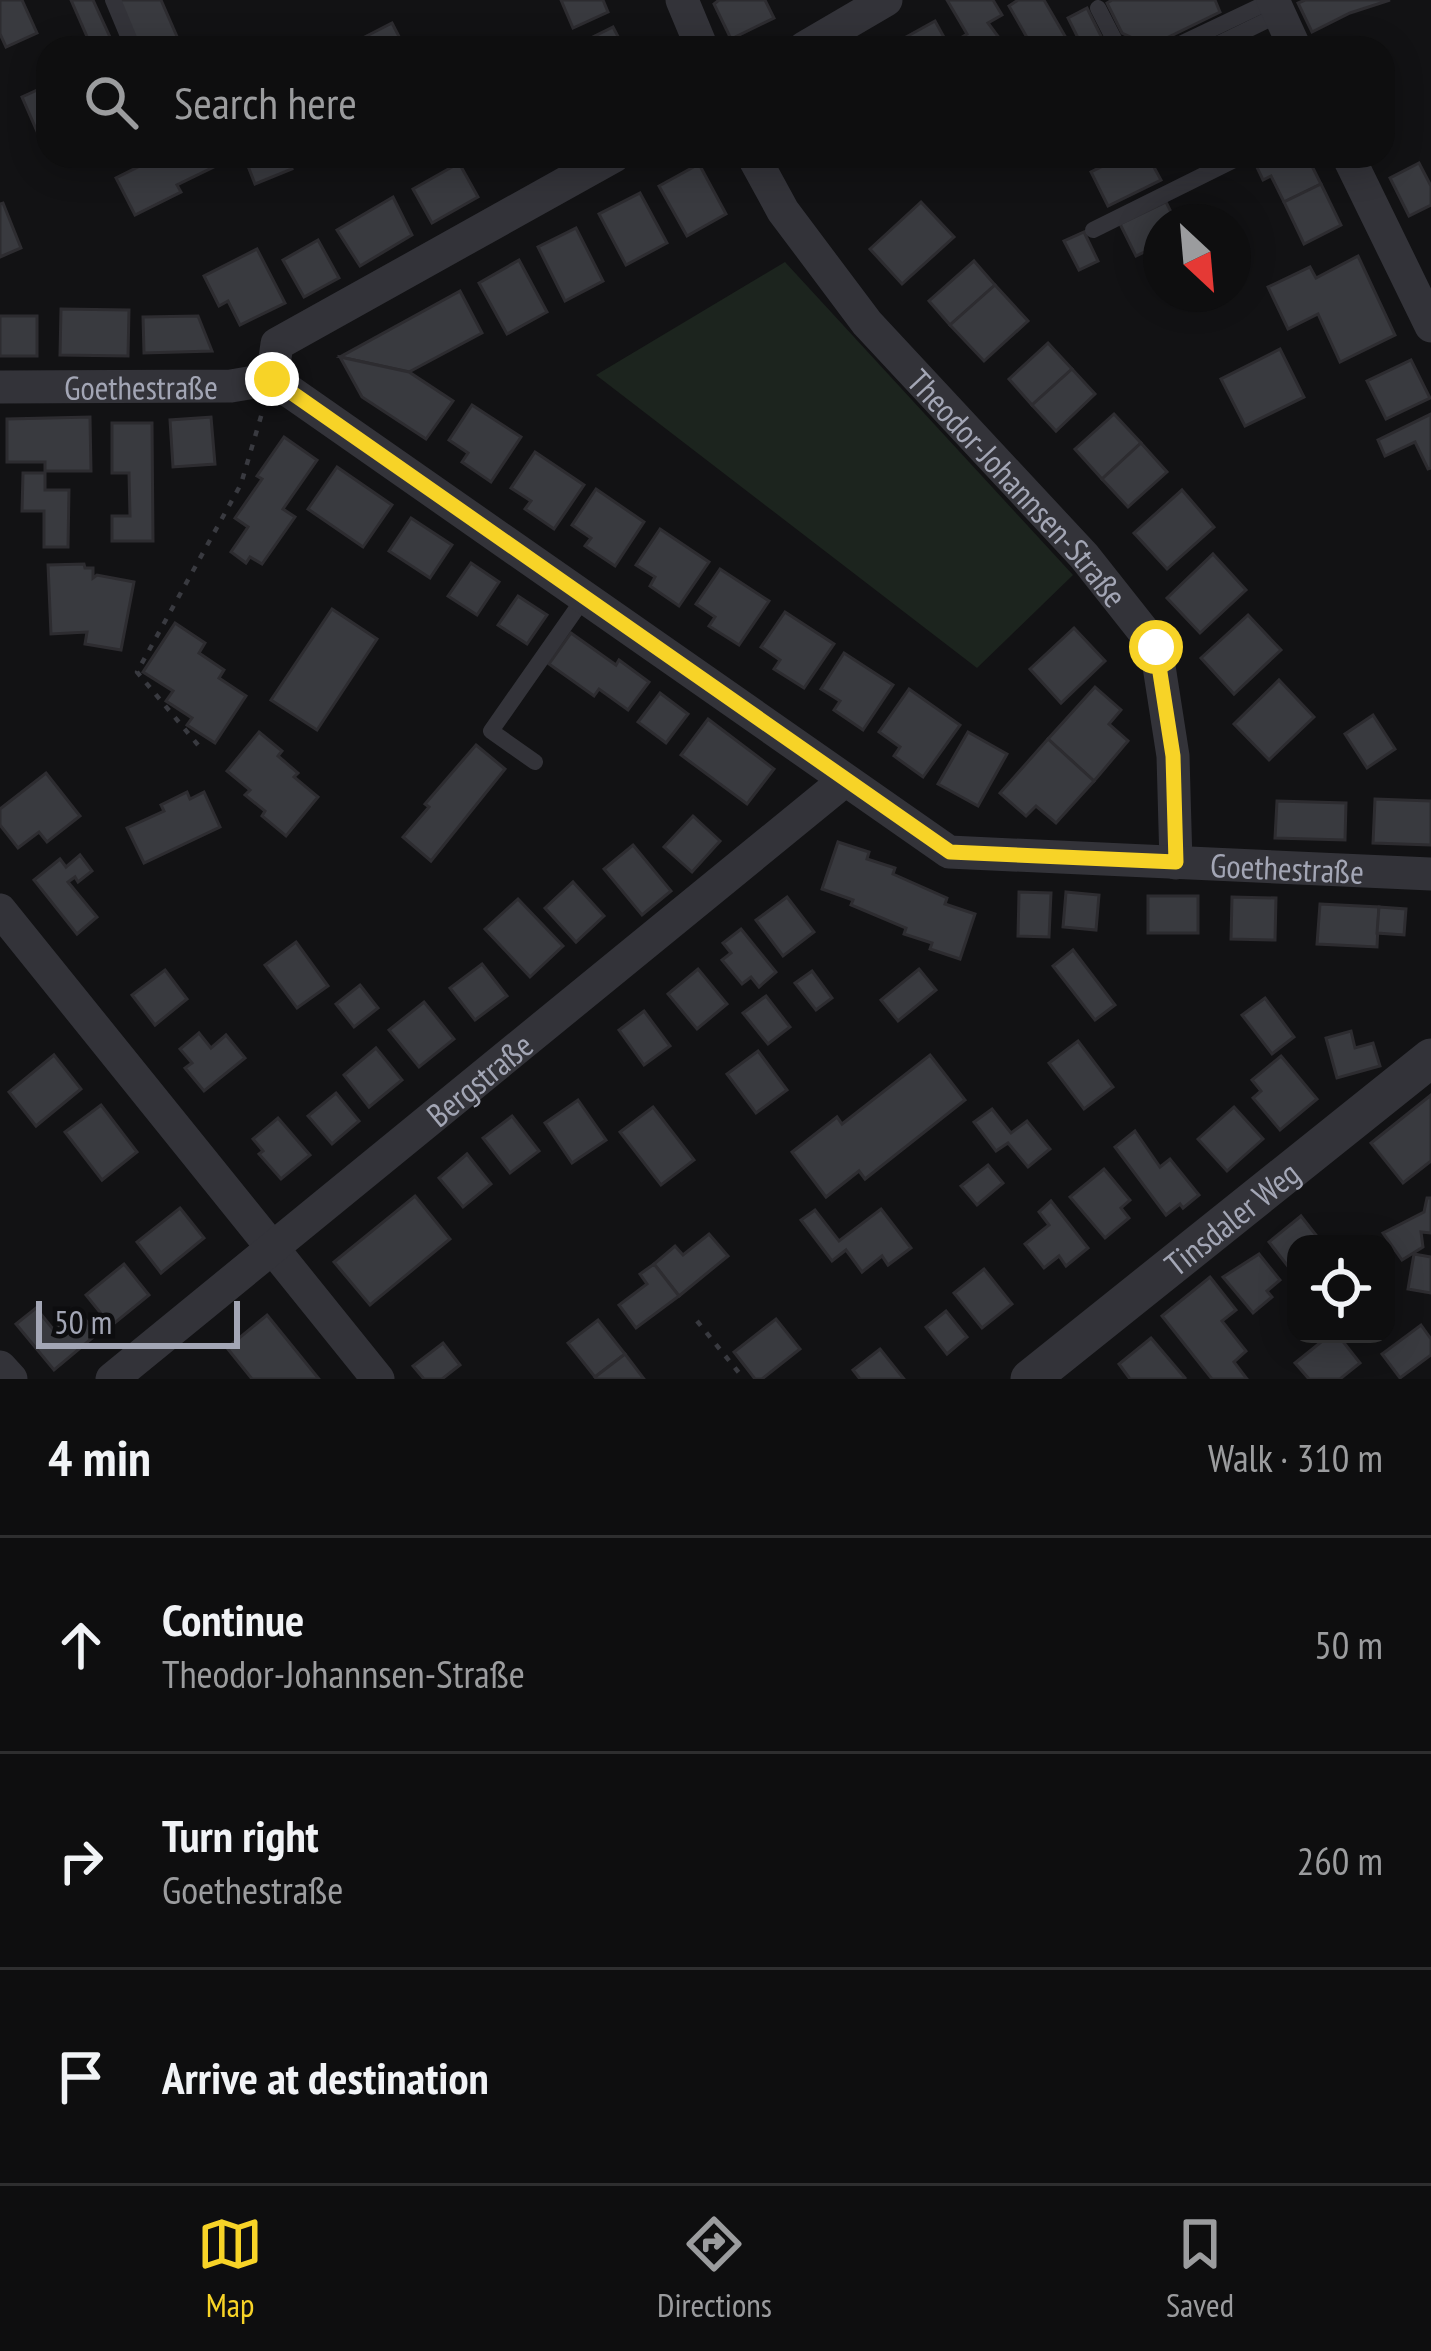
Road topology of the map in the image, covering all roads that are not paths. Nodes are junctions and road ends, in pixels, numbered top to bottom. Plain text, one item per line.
1 (113, 0) edge
2 (682, 0) edge
3 (886, 0) edge
4 (1276, 7) edge
5 (1098, 8) dead end
6 (128, 36) edge
7 (697, 36) edge
8 (824, 36) edge
9 (1113, 36) edge
10 (1202, 36) edge
11 (1229, 36) edge
12 (1289, 36) edge
13 (592, 168) edge
14 (760, 168) edge
15 (1218, 168) edge
16 (1354, 168) edge
17 (1093, 230) dead end
18 (1428, 314) edge
19 (272, 379) junction
20 (0, 387) edge
21 (584, 598) junction
22 (535, 762) dead end
23 (844, 781) junction
24 (1176, 862) junction
25 (1431, 874) edge
26 (0, 910) edge
27 (1431, 1058) edge
28 (273, 1248) junction
29 (0, 1367) edge
30 (11, 1379) edge
31 (112, 1379) edge
32 (378, 1379) edge
33 (1030, 1379) edge

1 - 6 lane
2 - 7 street
3 - 8 street
4 - 10 lane
4 - 11 lane
4 - 12 street
5 - 9 lane
13 - 19 street
14 - 24 street, Theodor-Johannsen-Straße
15 - 17 lane
16 - 18 street
19 - 20 street, Goethestraße
19 - 21 street, Goethestraße
21 - 22 lane
21 - 23 street, Goethestraße
23 - 24 street, Goethestraße
23 - 28 street, Bergstraße
24 - 25 street, Goethestraße
26 - 28 street
27 - 33 street, Tinsdaler Weg
28 - 31 street, Bergstraße
28 - 32 street
29 - 30 street

